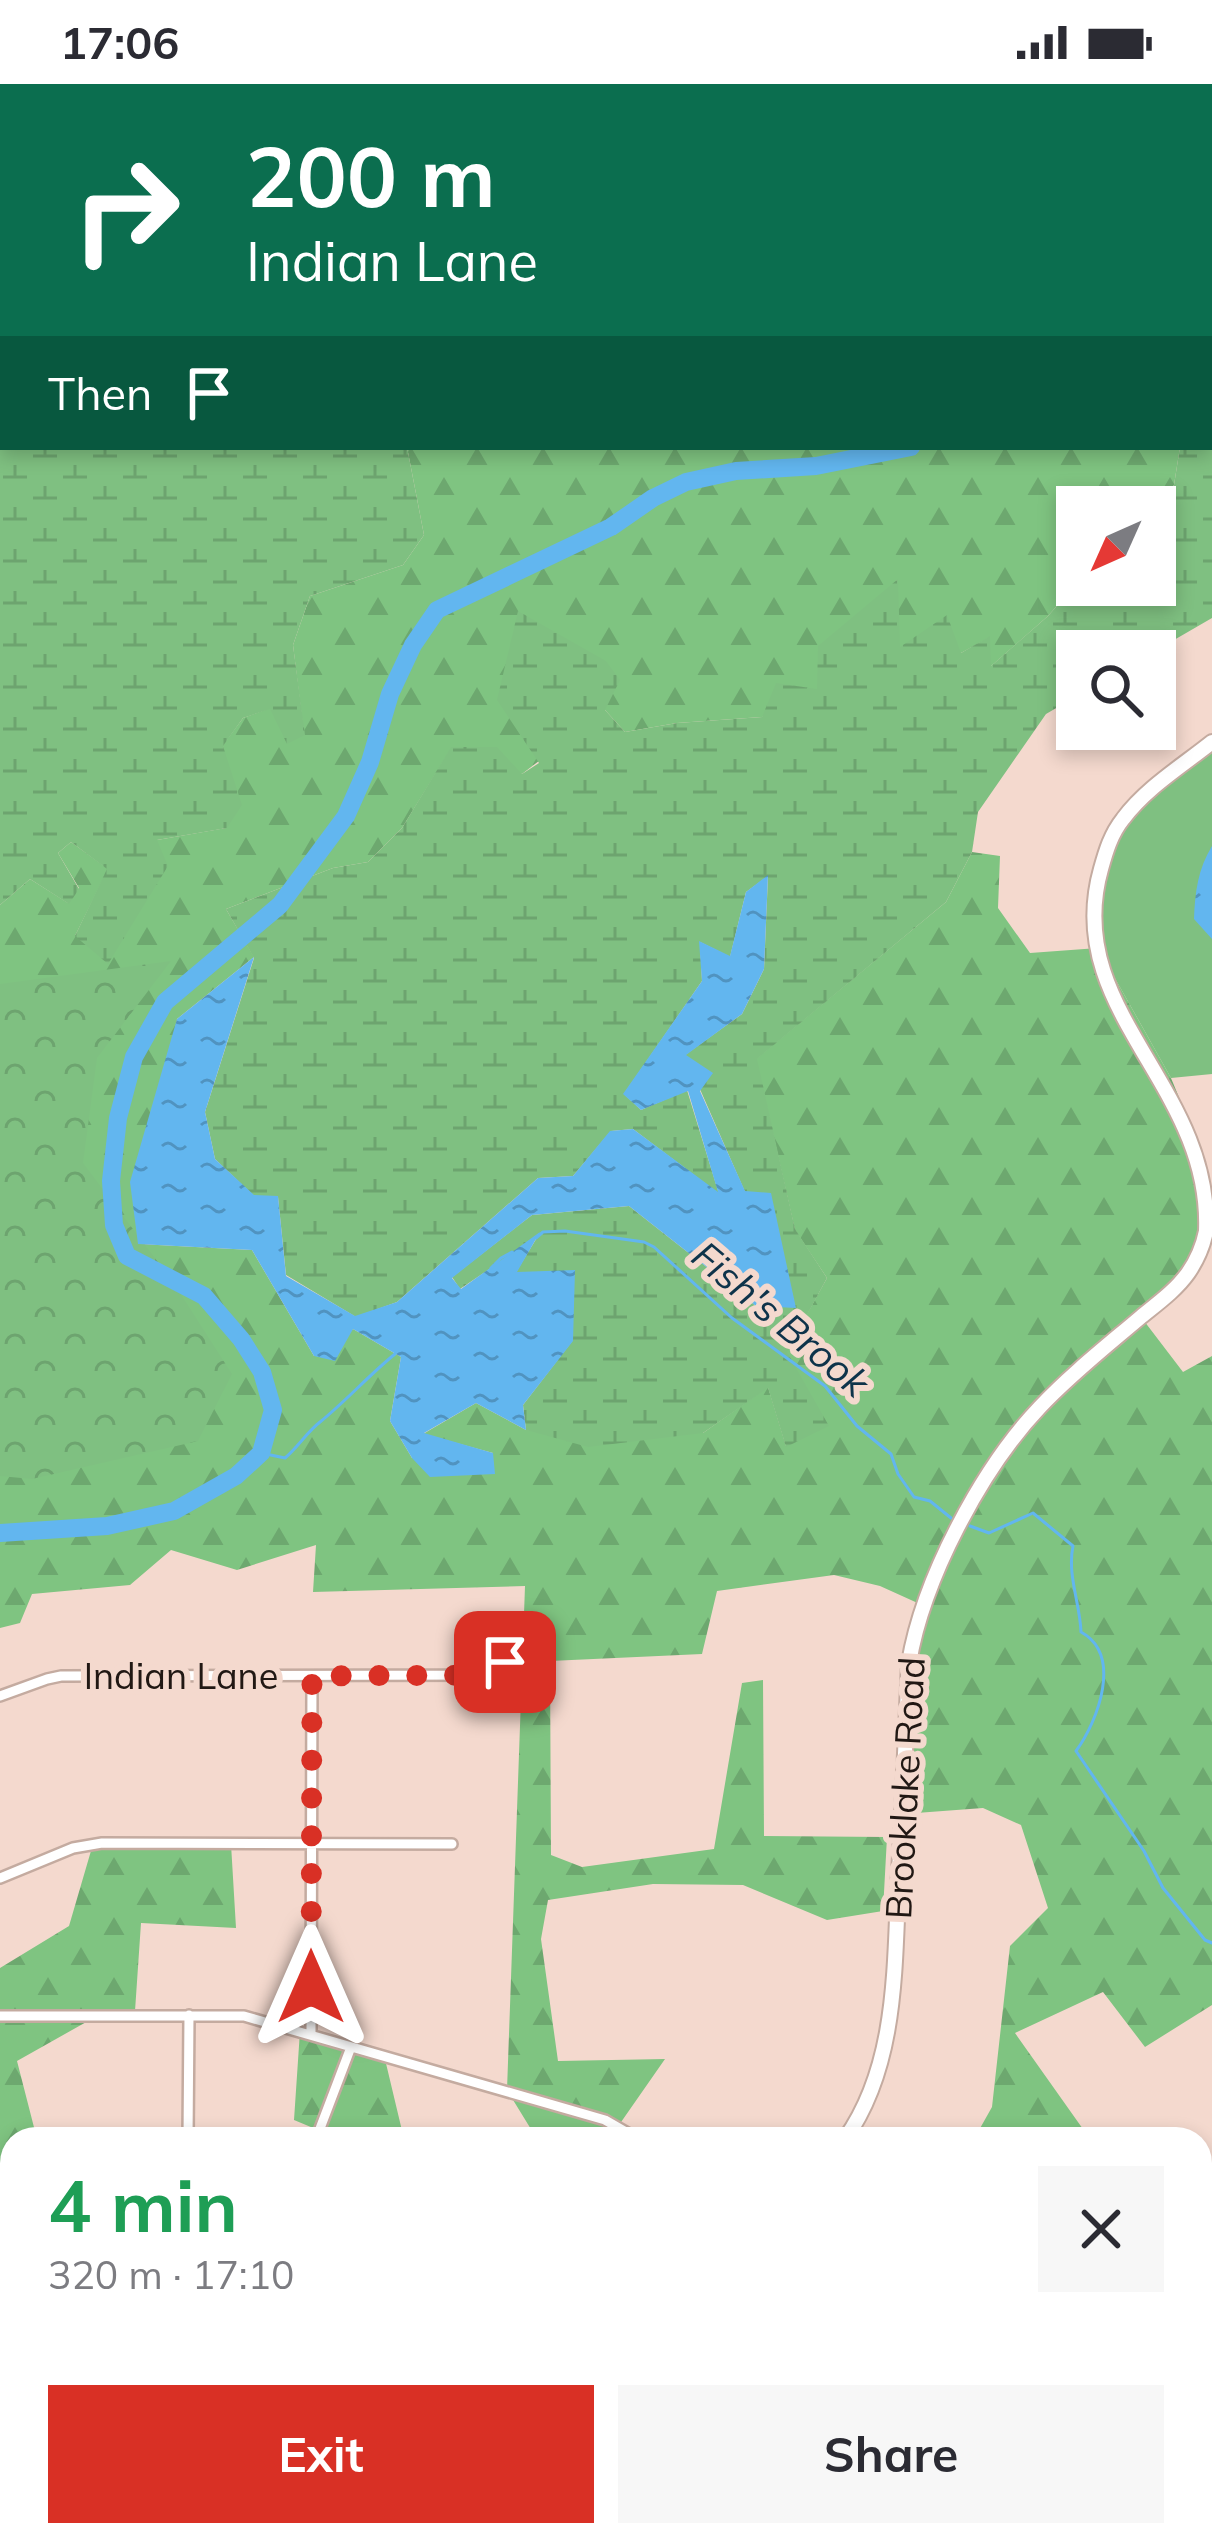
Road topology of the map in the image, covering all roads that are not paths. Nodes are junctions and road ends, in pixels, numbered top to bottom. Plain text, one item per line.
1 (1212, 742) edge
2 (505, 1662) dead end
3 (312, 1676) junction
4 (0, 1696) edge
5 (452, 1844) dead end
6 (312, 1845) junction
7 (0, 1878) edge
8 (2, 2011) edge
9 (188, 2015) junction
10 (311, 2035) junction
11 (351, 2047) junction
12 (188, 2127) edge
13 (321, 2127) edge
14 (617, 2127) edge
15 (852, 2127) edge

1 - 15 street, Brooklake Road
2 - 3 street, Indian Lane
3 - 4 street, Indian Lane
3 - 6 street
5 - 6 street
6 - 7 street
6 - 10 street
8 - 9 street
9 - 10 street
9 - 12 street
10 - 11 street
11 - 13 street
11 - 14 street

